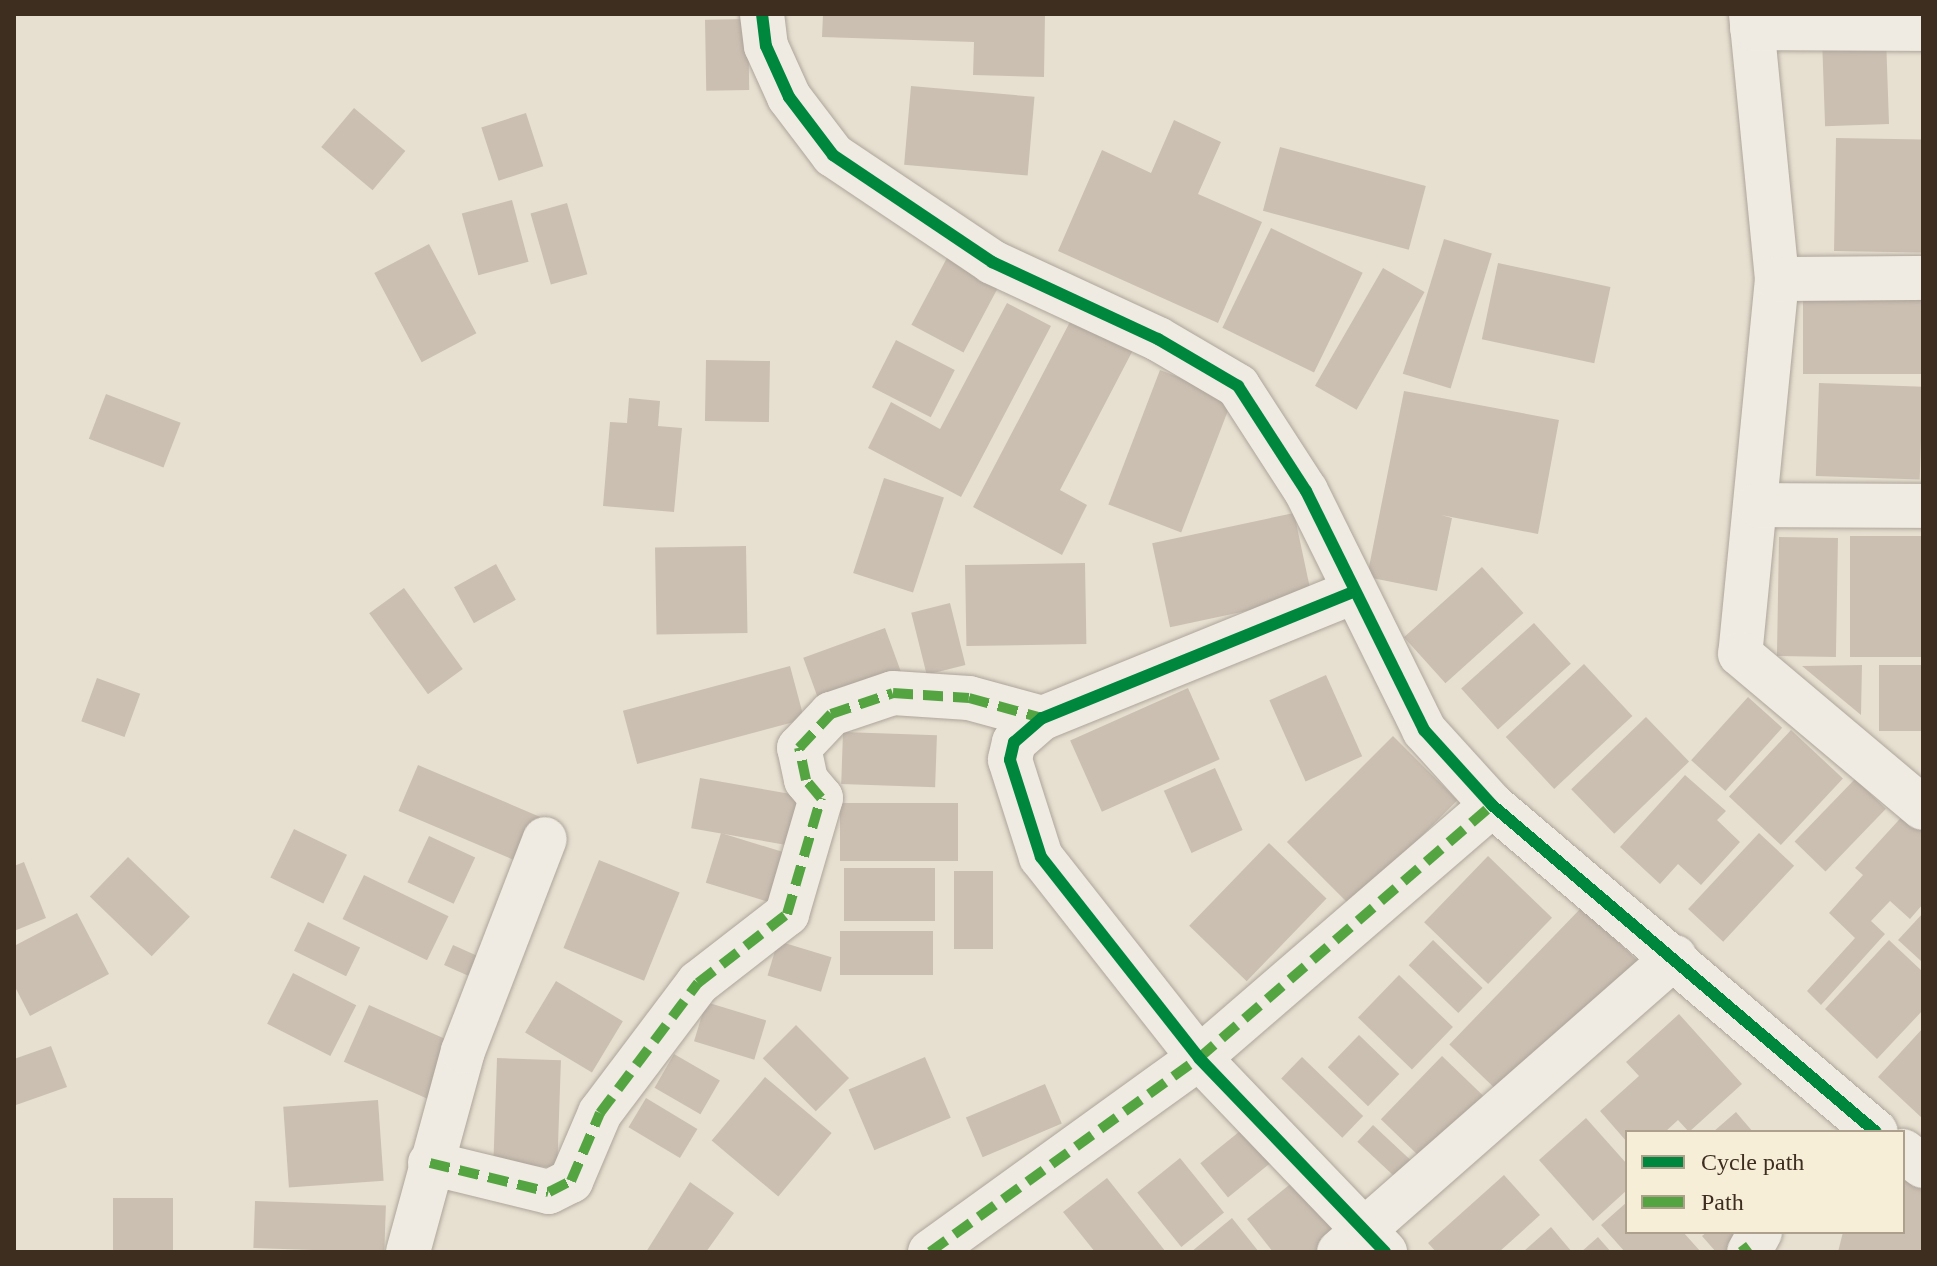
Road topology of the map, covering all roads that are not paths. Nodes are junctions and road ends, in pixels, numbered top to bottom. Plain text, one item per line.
1 (762, 14) edge
2 (1751, 21) edge
3 (1923, 29) edge
4 (1923, 278) edge
5 (1777, 279) junction
6 (1758, 505) junction
7 (1923, 506) edge
8 (1353, 592) junction
9 (1042, 718) junction
10 (1492, 805) junction
11 (1923, 808) edge
12 (545, 839) dead end
13 (1675, 957) junction
14 (1199, 1058) junction
15 (1853, 1126) edge
16 (1905, 1152) edge
17 (430, 1163) junction
18 (1923, 1166) edge
19 (1363, 1244) edge
20 (408, 1252) edge
21 (930, 1252) edge

1 - 8 street
2 - 3 street
2 - 5 street
4 - 5 street
5 - 6 street
6 - 7 street
6 - 11 street
8 - 9 street
8 - 10 street
9 - 14 street
9 - 17 street
10 - 13 street
10 - 14 street
12 - 17 street
13 - 15 street
13 - 19 street
14 - 19 street
14 - 21 street
16 - 18 street
17 - 20 street

